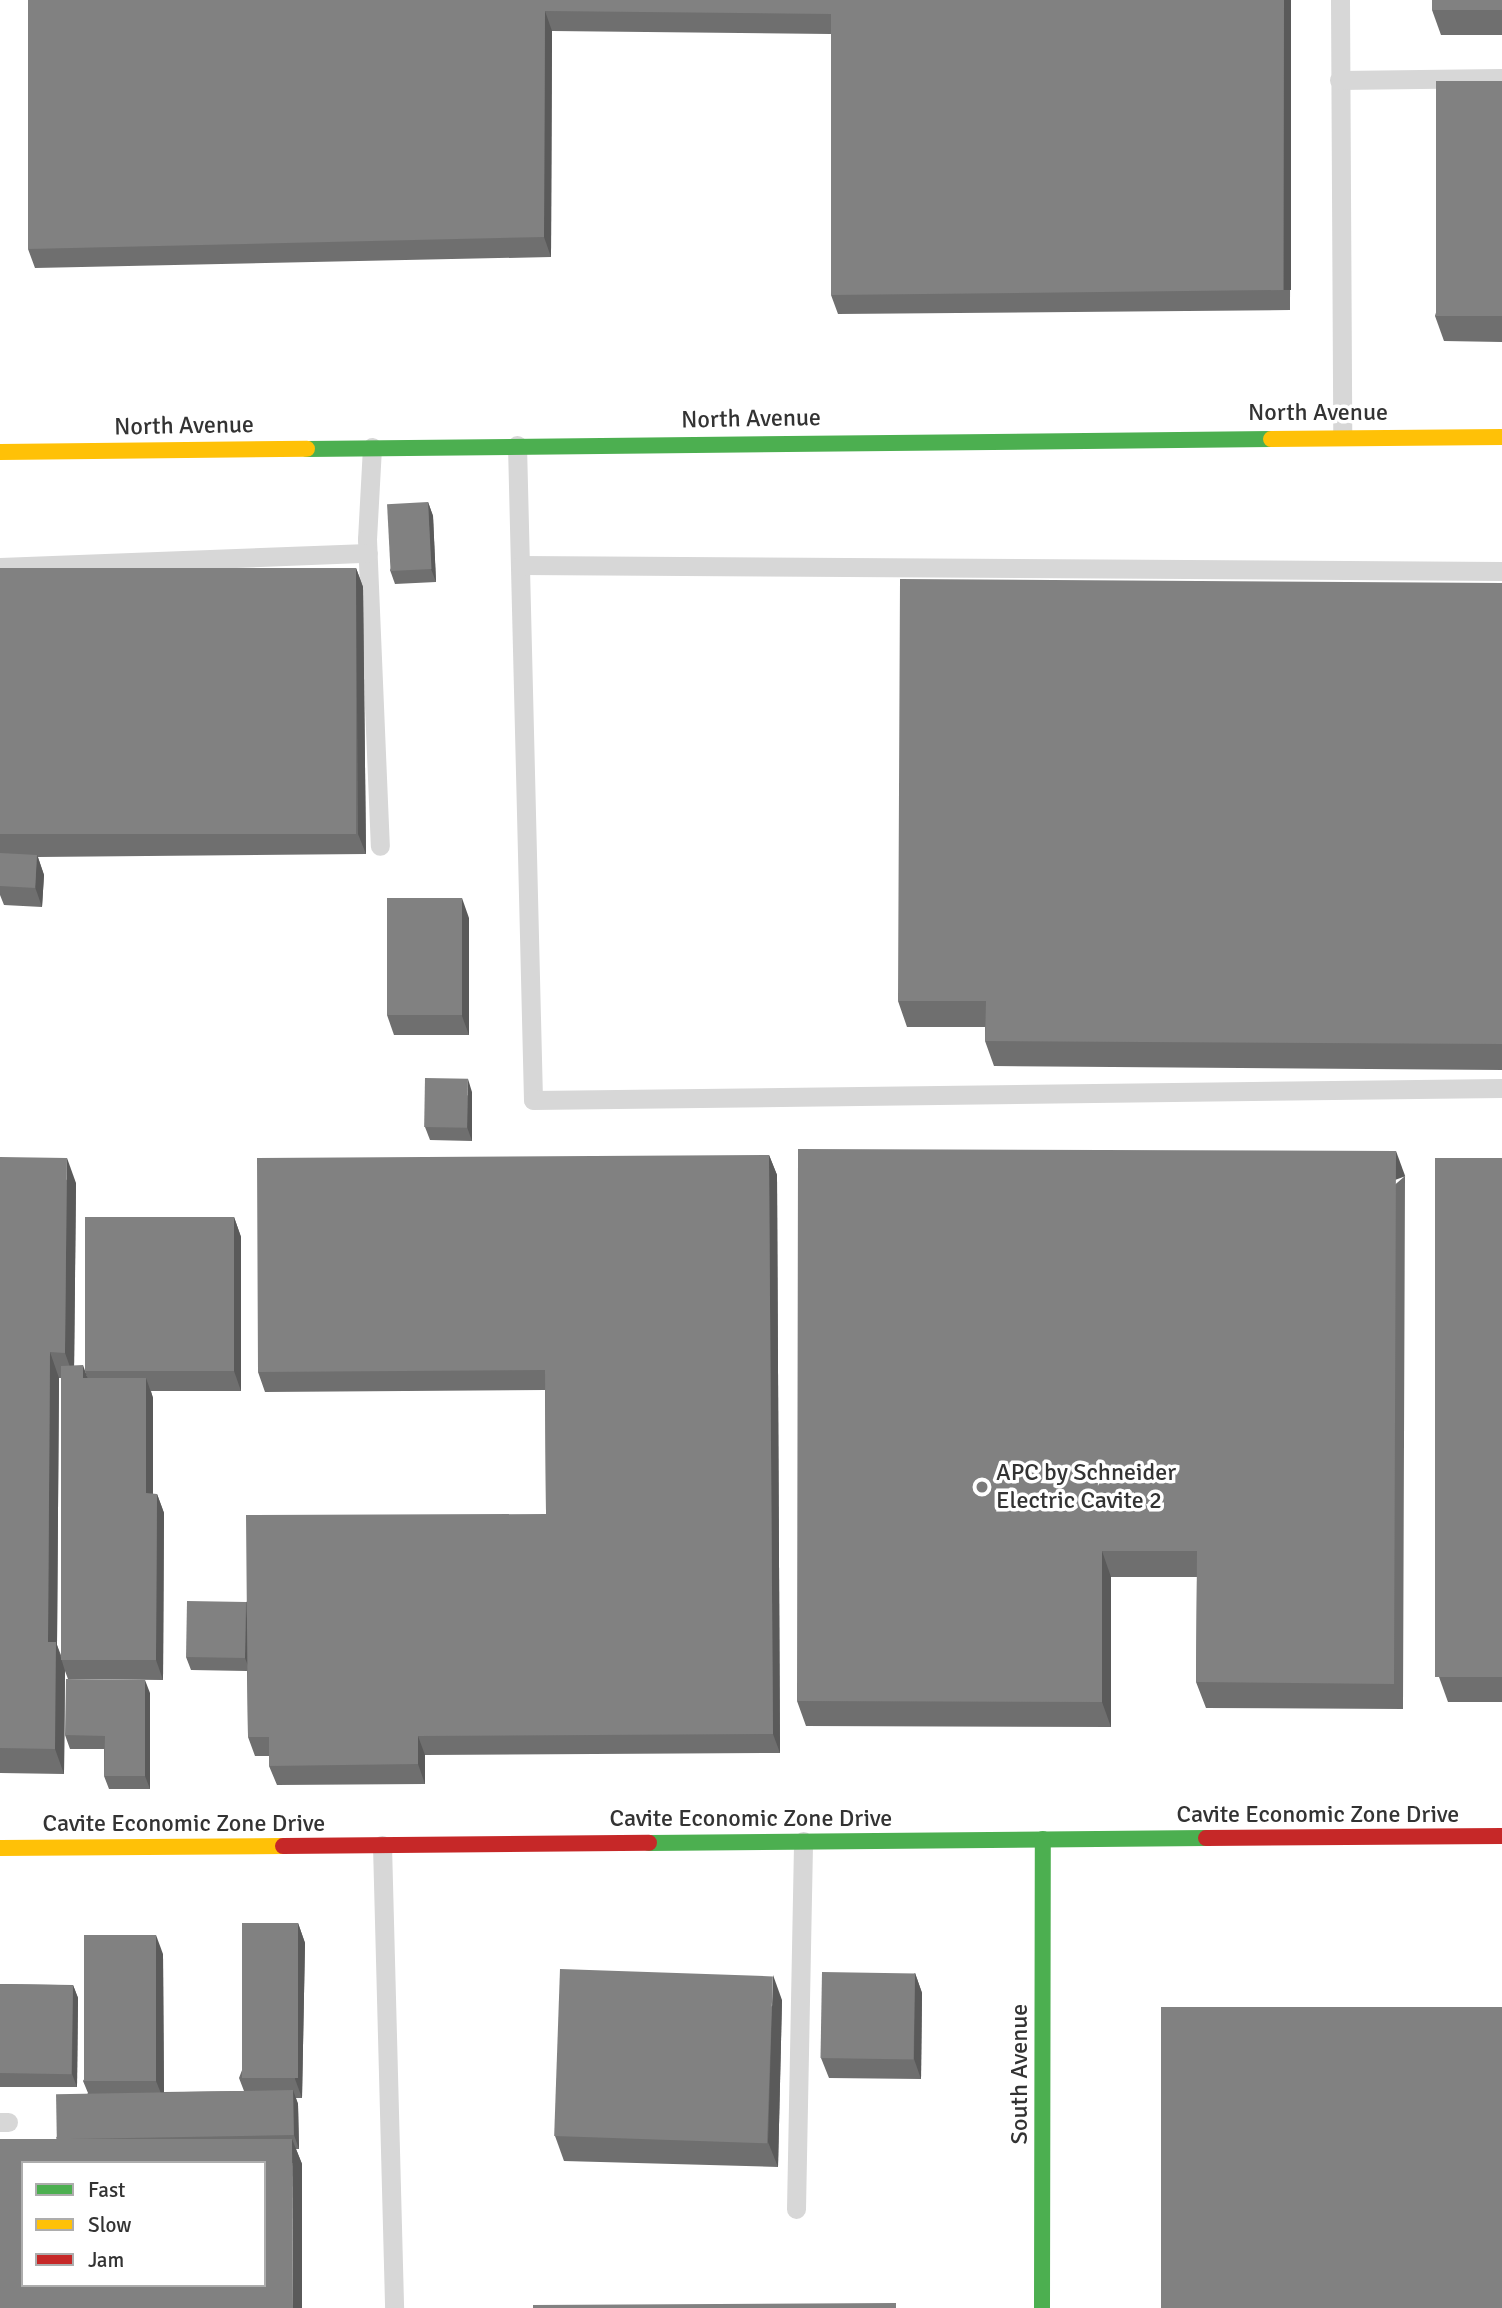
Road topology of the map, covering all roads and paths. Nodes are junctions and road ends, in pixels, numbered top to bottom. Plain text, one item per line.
1 (1340, 0) edge
2 (1502, 78) edge
3 (1339, 80) junction
4 (1342, 435) junction
5 (1502, 437) edge
6 (517, 444) junction
7 (372, 447) junction
8 (0, 452) edge
9 (368, 553) junction
10 (521, 565) junction
11 (0, 567) edge
12 (1502, 571) edge
13 (380, 846) dead end
14 (1502, 1088) edge
15 (1502, 1836) edge
16 (1043, 1839) junction
17 (803, 1841) junction
18 (382, 1845) junction
19 (0, 1848) edge
20 (796, 2208) dead end
21 (394, 2308) edge
22 (1042, 2308) edge

1 - 3 lane
2 - 3 lane
3 - 4 lane
4 - 5 street, North Avenue
4 - 6 street, North Avenue
6 - 7 street, North Avenue
6 - 10 lane
7 - 8 street, North Avenue
7 - 9 lane
9 - 11 lane
9 - 13 lane
10 - 12 lane
10 - 14 lane
15 - 16 street, Cavite Economic Zone Drive
16 - 17 street, Cavite Economic Zone Drive
16 - 22 street, South Avenue
17 - 18 street, Cavite Economic Zone Drive
17 - 20 lane
18 - 19 street, Cavite Economic Zone Drive
18 - 21 lane

